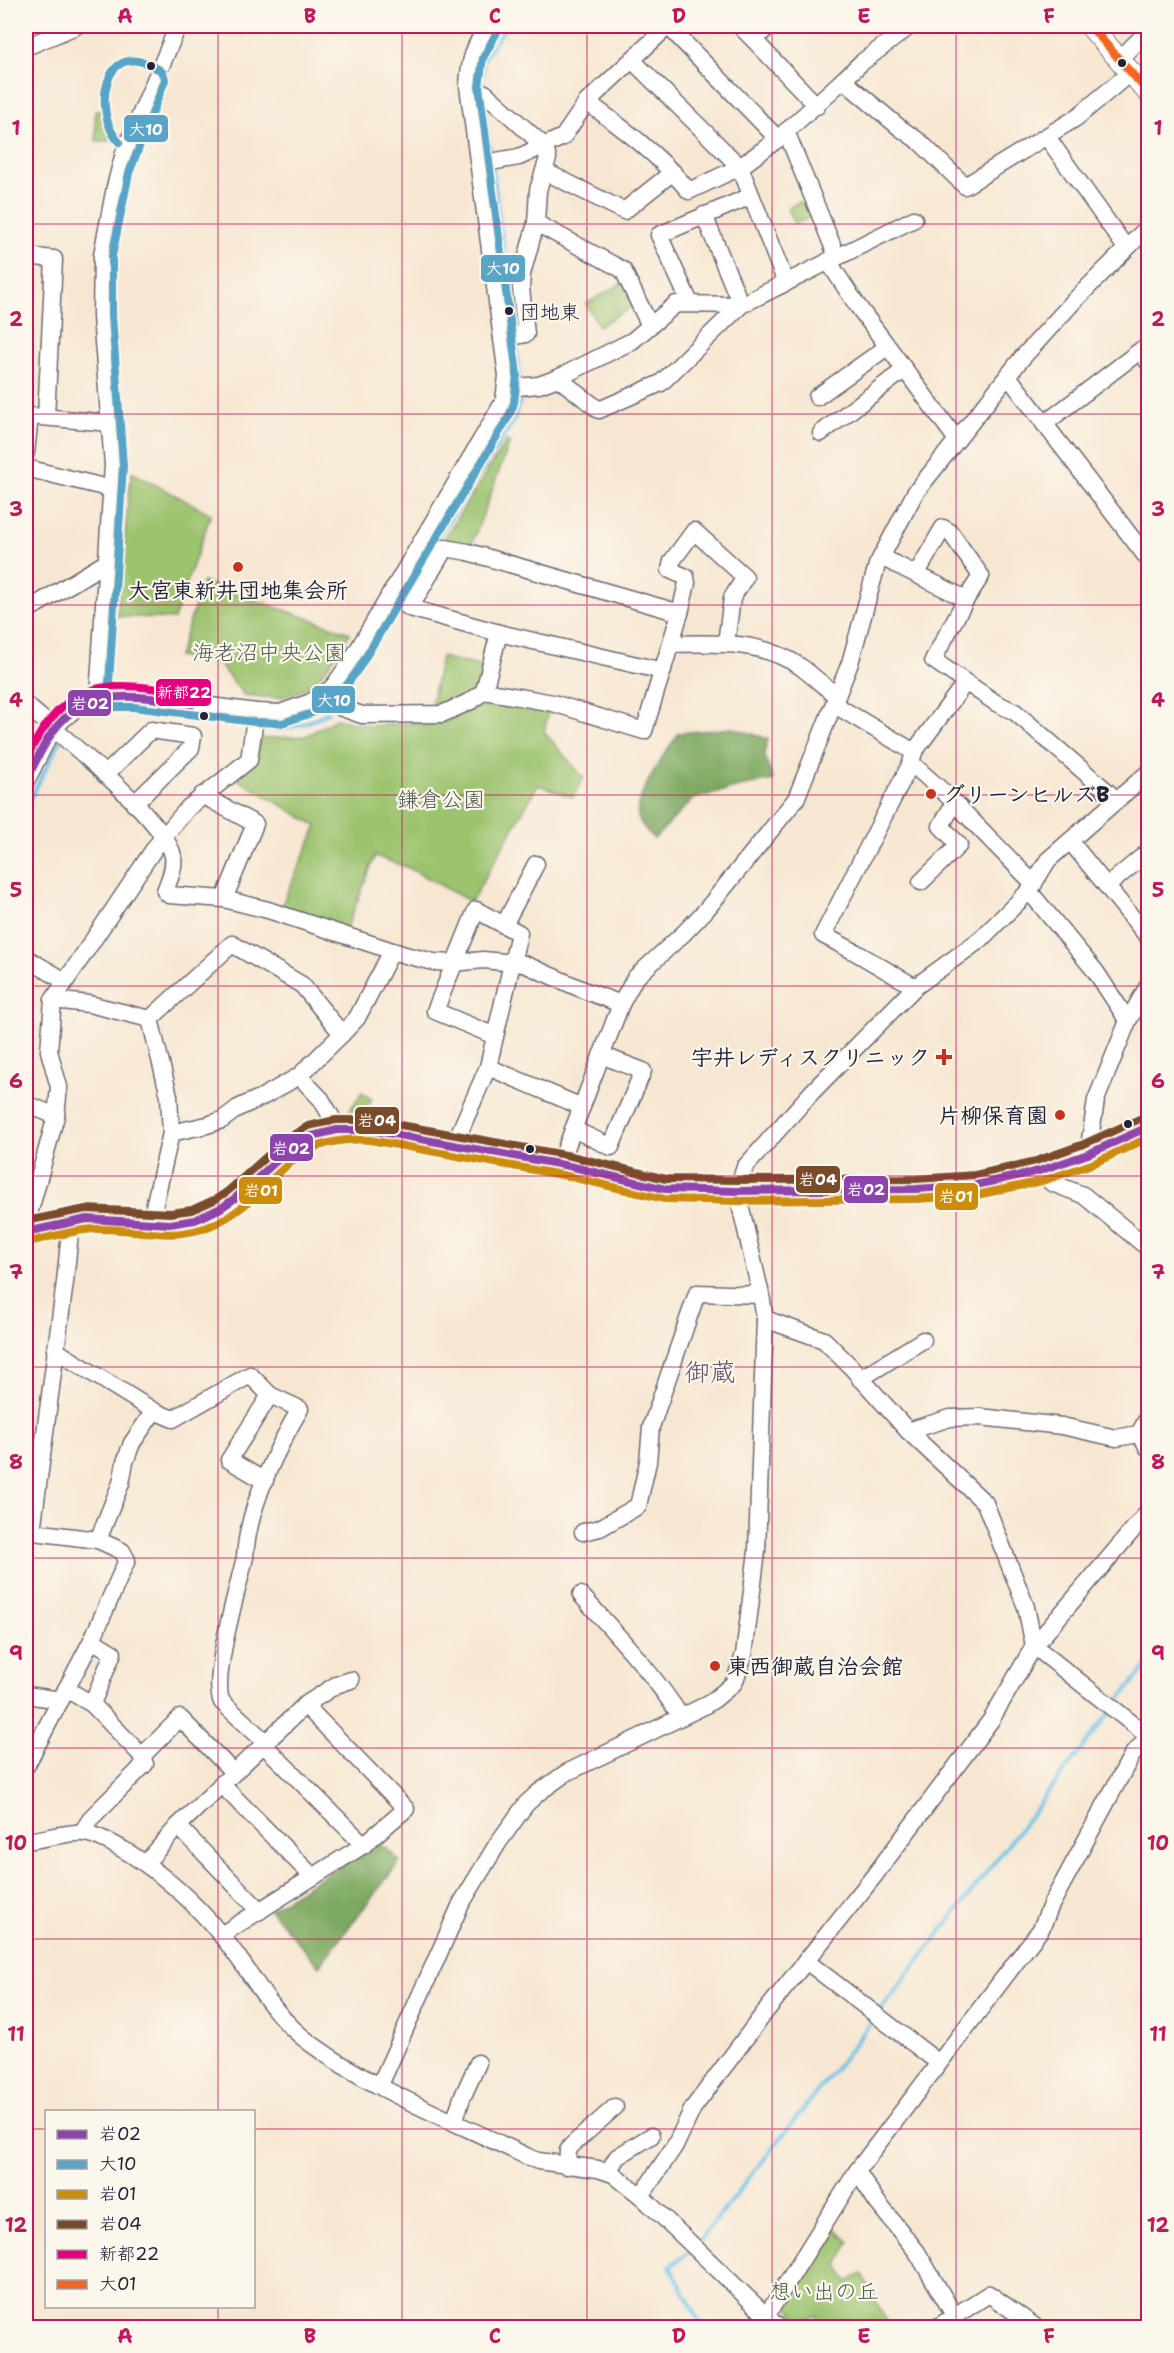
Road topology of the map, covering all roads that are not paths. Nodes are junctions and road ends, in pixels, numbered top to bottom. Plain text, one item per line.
1 (76, 26) edge
2 (486, 26) edge
3 (668, 26) edge
4 (740, 26) edge
5 (769, 26) edge
6 (910, 26) edge
7 (1090, 26) edge
8 (175, 27) edge
9 (1149, 31) edge
10 (754, 40) junction
11 (26, 47) edge
12 (632, 60) junction
13 (1126, 66) junction
14 (843, 80) junction
15 (1149, 92) edge
16 (485, 93) dead end
17 (587, 102) junction
18 (817, 106) junction
19 (782, 135) junction
20 (1047, 137) junction
21 (544, 146) junction
22 (479, 164) junction
23 (741, 167) junction
24 (544, 171) junction
25 (673, 172) junction
26 (751, 196) junction
27 (704, 215) junction
28 (914, 219) dead end
29 (536, 223) junction
30 (1149, 227) edge
31 (1126, 248) junction
32 (26, 256) edge
33 (833, 259) junction
34 (786, 283) junction
35 (690, 303) junction
36 (741, 305) junction
37 (650, 326) junction
38 (502, 339) junction
39 (887, 347) junction
40 (1149, 362) edge
41 (904, 370) junction
42 (1008, 376) junction
43 (558, 378) junction
44 (517, 387) junction
45 (817, 397) dead end
46 (46, 417) junction
47 (110, 423) junction
48 (1044, 424) junction
49 (821, 433) dead end
50 (957, 440) junction
51 (26, 453) edge
52 (26, 468) edge
53 (112, 489) junction
54 (881, 556) junction
55 (1149, 559) edge
56 (107, 562) junction
57 (916, 573) junction
58 (389, 595) junction
59 (966, 599) junction
60 (410, 608) junction
61 (26, 611) edge
62 (681, 613) junction
63 (499, 633) junction
64 (726, 643) junction
65 (671, 644) junction
66 (663, 671) junction
67 (965, 683) junction
68 (484, 691) junction
69 (323, 694) junction
70 (98, 697) junction
71 (836, 701) junction
72 (26, 705) edge
73 (256, 712) junction
74 (54, 729) junction
75 (913, 757) junction
76 (105, 775) junction
77 (1148, 776) edge
78 (26, 780) edge
79 (202, 795) junction
80 (1118, 800) junction
81 (954, 803) junction
82 (134, 804) junction
83 (164, 837) junction
84 (1070, 841) junction
85 (1149, 852) edge
86 (536, 864) dead end
87 (921, 882) dead end
88 (1107, 886) junction
89 (1032, 888) junction
90 (224, 899) junction
91 (504, 925) junction
92 (1149, 937) edge
93 (392, 951) junction
94 (26, 958) edge
95 (513, 962) junction
96 (454, 963) junction
97 (65, 981) junction
98 (1149, 986) edge
99 (915, 987) junction
100 (53, 1000) junction
101 (621, 1004) junction
102 (150, 1019) junction
103 (1128, 1021) junction
104 (342, 1034) junction
105 (495, 1036) junction
106 (601, 1055) junction
107 (488, 1067) junction
108 (299, 1076) junction
109 (26, 1104) edge
110 (582, 1107) junction
111 (56, 1116) junction
112 (1149, 1127) edge
113 (573, 1129) junction
114 (339, 1130) junction
115 (171, 1133) junction
116 (454, 1146) junction
117 (1088, 1154) junction
118 (560, 1164) junction
119 (33, 1169) edge
120 (1039, 1172) junction
121 (737, 1191) junction
122 (70, 1222) junction
123 (150, 1224) junction
124 (26, 1225) edge
125 (26, 1232) edge
126 (1149, 1248) edge
127 (761, 1295) junction
128 (765, 1319) junction
129 (923, 1340) dead end
130 (55, 1350) junction
131 (860, 1379) junction
132 (270, 1395) junction
133 (154, 1411) junction
134 (1149, 1417) edge
135 (908, 1431) junction
136 (1144, 1441) edge
137 (265, 1481) junction
138 (1149, 1512) edge
139 (29, 1531) edge
140 (583, 1532) dead end
141 (98, 1540) junction
142 (581, 1594) dead end
143 (92, 1640) junction
144 (1034, 1646) junction
145 (351, 1680) dead end
146 (64, 1694) junction
147 (26, 1695) edge
148 (92, 1704) junction
149 (305, 1706) junction
150 (681, 1717) junction
151 (1149, 1737) edge
152 (263, 1744) junction
153 (142, 1756) junction
154 (26, 1766) edge
155 (227, 1778) junction
156 (178, 1826) junction
157 (82, 1832) junction
158 (26, 1841) edge
159 (364, 1845) junction
160 (146, 1863) junction
161 (313, 1877) junction
162 (260, 1911) junction
163 (221, 1935) junction
164 (806, 1961) junction
165 (478, 2063) dead end
166 (939, 2063) junction
167 (380, 2085) junction
168 (615, 2107) dead end
169 (454, 2122) junction
170 (651, 2136) dead end
171 (567, 2166) junction
172 (857, 2171) junction
173 (608, 2172) junction
174 (641, 2196) junction
175 (767, 2315) junction
176 (954, 2315) junction
177 (778, 2328) edge
178 (936, 2328) edge
179 (1037, 2328) edge

1 - 11 street
2 - 22 street
3 - 12 street
3 - 19 street
4 - 10 street
5 - 10 street
6 - 14 street
7 - 13 main road
8 - 47 street
9 - 13 street
10 - 18 street
12 - 17 street
12 - 23 street
13 - 15 main road
13 - 20 street
14 - 18 street
14 - 20 street
16 - 21 street
17 - 21 street
17 - 25 street
18 - 19 street
19 - 23 street
19 - 33 street
20 - 31 street
21 - 22 street
21 - 24 street
22 - 38 street
23 - 25 street
23 - 26 street
24 - 25 street
24 - 29 street
26 - 27 street
26 - 34 street
27 - 35 street
27 - 36 street
28 - 33 street
29 - 37 street
29 - 38 street
30 - 31 street
31 - 42 street
32 - 46 street
33 - 34 street
33 - 39 street
34 - 36 street
35 - 36 street
35 - 37 street
36 - 43 street
37 - 43 street
38 - 44 street
39 - 41 street
39 - 45 street
40 - 48 street
41 - 49 street
41 - 50 street
42 - 48 street
42 - 50 street
43 - 44 street
44 - 58 street
46 - 47 street
46 - 51 street
47 - 53 street
48 - 55 street
50 - 54 street
52 - 53 street
53 - 56 street
54 - 57 street
54 - 71 street
56 - 61 street
56 - 70 street
57 - 59 street
57 - 59 street
58 - 60 street
58 - 69 street
59 - 67 street
60 - 62 street
60 - 63 street
62 - 64 street
62 - 65 street
63 - 66 street
63 - 68 street
64 - 65 street
64 - 71 street
65 - 66 street
66 - 68 street
67 - 75 street
67 - 80 street
68 - 69 street
69 - 73 street
70 - 73 street
70 - 74 street
71 - 75 street
71 - 101 street
72 - 74 street
73 - 79 street
74 - 76 street
74 - 78 street
75 - 81 street
75 - 99 street
76 - 82 street
76 - 82 street
77 - 80 street
79 - 83 street
79 - 90 street
80 - 84 street
81 - 87 street
81 - 89 street
82 - 83 street
83 - 90 street
83 - 97 street
84 - 88 street
84 - 89 street
85 - 88 street
86 - 91 street
88 - 92 street
89 - 99 street
89 - 103 street
90 - 93 street
91 - 95 street
91 - 96 street
93 - 96 street
93 - 104 street
94 - 97 street
95 - 96 street
95 - 101 street
95 - 105 street
96 - 105 street
97 - 100 street
98 - 103 street
99 - 121 street
100 - 102 street
100 - 111 street
101 - 106 street
102 - 104 street
102 - 115 street
103 - 117 street
104 - 108 street
105 - 107 street
106 - 110 street
106 - 113 street
107 - 110 street
107 - 116 street
108 - 114 street
108 - 115 street
109 - 111 street
110 - 113 street
111 - 119 street
112 - 117 main road
113 - 118 street
114 - 116 main road
114 - 123 main road
115 - 123 street
116 - 118 main road
117 - 120 main road
118 - 121 main road
119 - 124 street
120 - 121 main road
120 - 126 street
121 - 127 street
122 - 123 main road
122 - 125 main road
122 - 130 street
127 - 128 street
127 - 140 street
128 - 131 street
128 - 150 street
129 - 131 street
130 - 133 street
130 - 139 street
131 - 135 street
132 - 133 street
132 - 137 street
132 - 137 street
133 - 141 street
134 - 136 street
135 - 136 street
135 - 144 street
137 - 152 street
138 - 144 street
139 - 141 street
141 - 143 street
142 - 150 street
143 - 146 street
143 - 148 street
144 - 151 street
144 - 164 street
145 - 149 street
146 - 147 street
146 - 148 street
146 - 154 street
148 - 153 street
149 - 152 street
149 - 159 street
150 - 167 street
151 - 166 street
152 - 155 street
152 - 159 street
153 - 155 street
153 - 157 street
155 - 156 street
155 - 161 street
156 - 160 street
156 - 162 street
157 - 158 street
157 - 160 street
159 - 161 street
160 - 163 street
161 - 162 street
162 - 163 street
163 - 167 street
164 - 166 street
164 - 174 street
165 - 169 street
166 - 172 street
167 - 169 street
168 - 171 street
169 - 171 street
170 - 173 street
171 - 173 street
172 - 175 street
172 - 176 street
173 - 174 street
174 - 175 street
175 - 177 street
176 - 178 street
176 - 179 street

